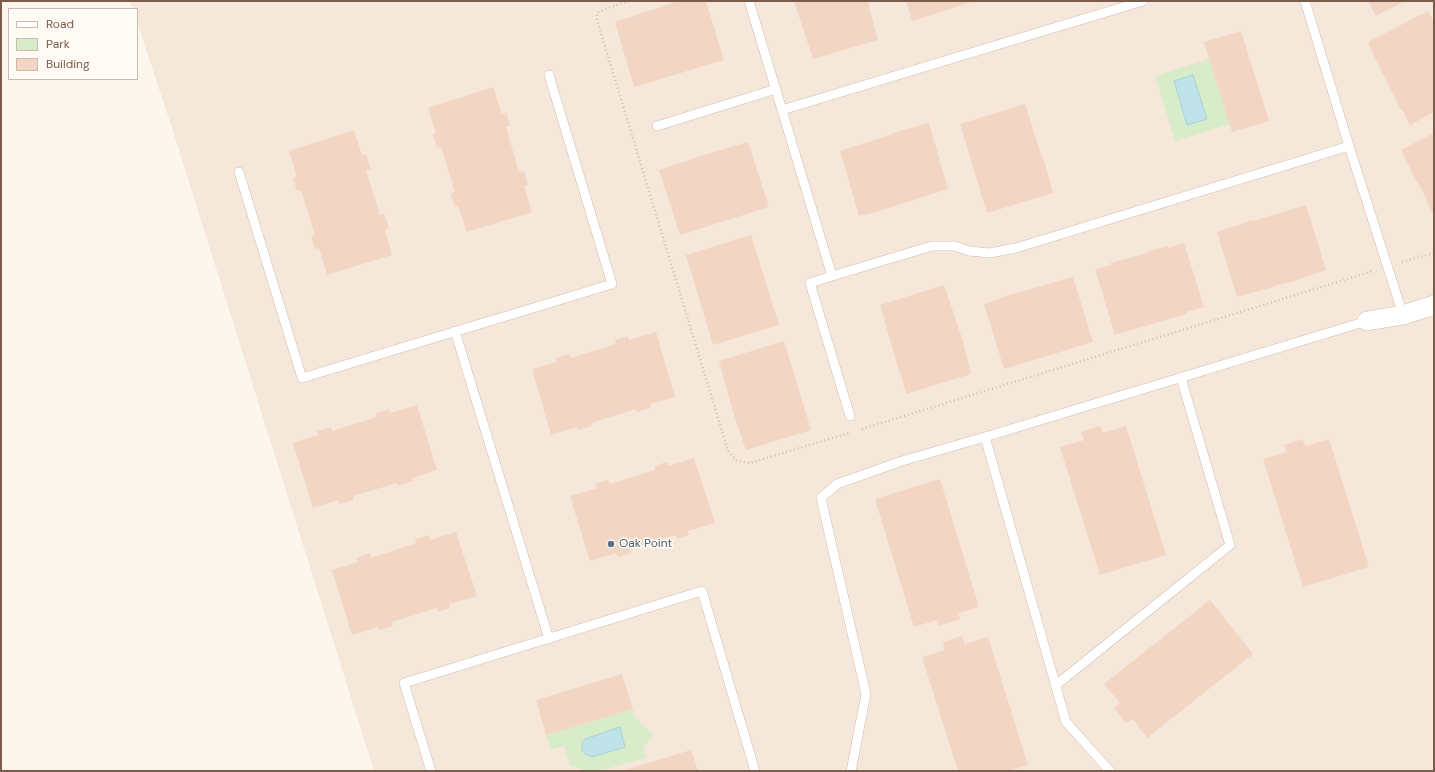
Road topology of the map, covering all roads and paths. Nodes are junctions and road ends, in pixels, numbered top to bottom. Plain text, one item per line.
1 (629, 1) edge
2 (749, 1) edge
3 (1143, 1) edge
4 (1305, 1) edge
5 (549, 75) dead end
6 (776, 89) junction
7 (782, 110) junction
8 (657, 126) dead end
9 (1349, 146) junction
10 (238, 172) dead end
11 (1434, 253) edge
12 (1388, 267) junction
13 (832, 276) junction
14 (1434, 305) edge
15 (1403, 315) junction
16 (1367, 321) joint
17 (455, 332) junction
18 (1181, 378) junction
19 (850, 416) dead end
20 (985, 437) junction
21 (549, 639) junction
22 (1056, 685) junction
23 (431, 771) edge
24 (755, 771) edge
25 (851, 771) edge
26 (1110, 771) edge

1 - 12 path
2 - 6 lane
3 - 7 lane
4 - 9 lane
5 - 17 lane
6 - 7 lane
6 - 8 lane
7 - 13 lane
9 - 12 lane
9 - 13 lane
10 - 17 lane
11 - 12 path
12 - 15 lane
13 - 19 lane
14 - 15 street
15 - 16 street
16 - 18 lane
17 - 21 lane
18 - 20 lane
18 - 22 lane
20 - 22 lane
20 - 25 lane
21 - 23 lane
21 - 24 lane
22 - 26 lane

